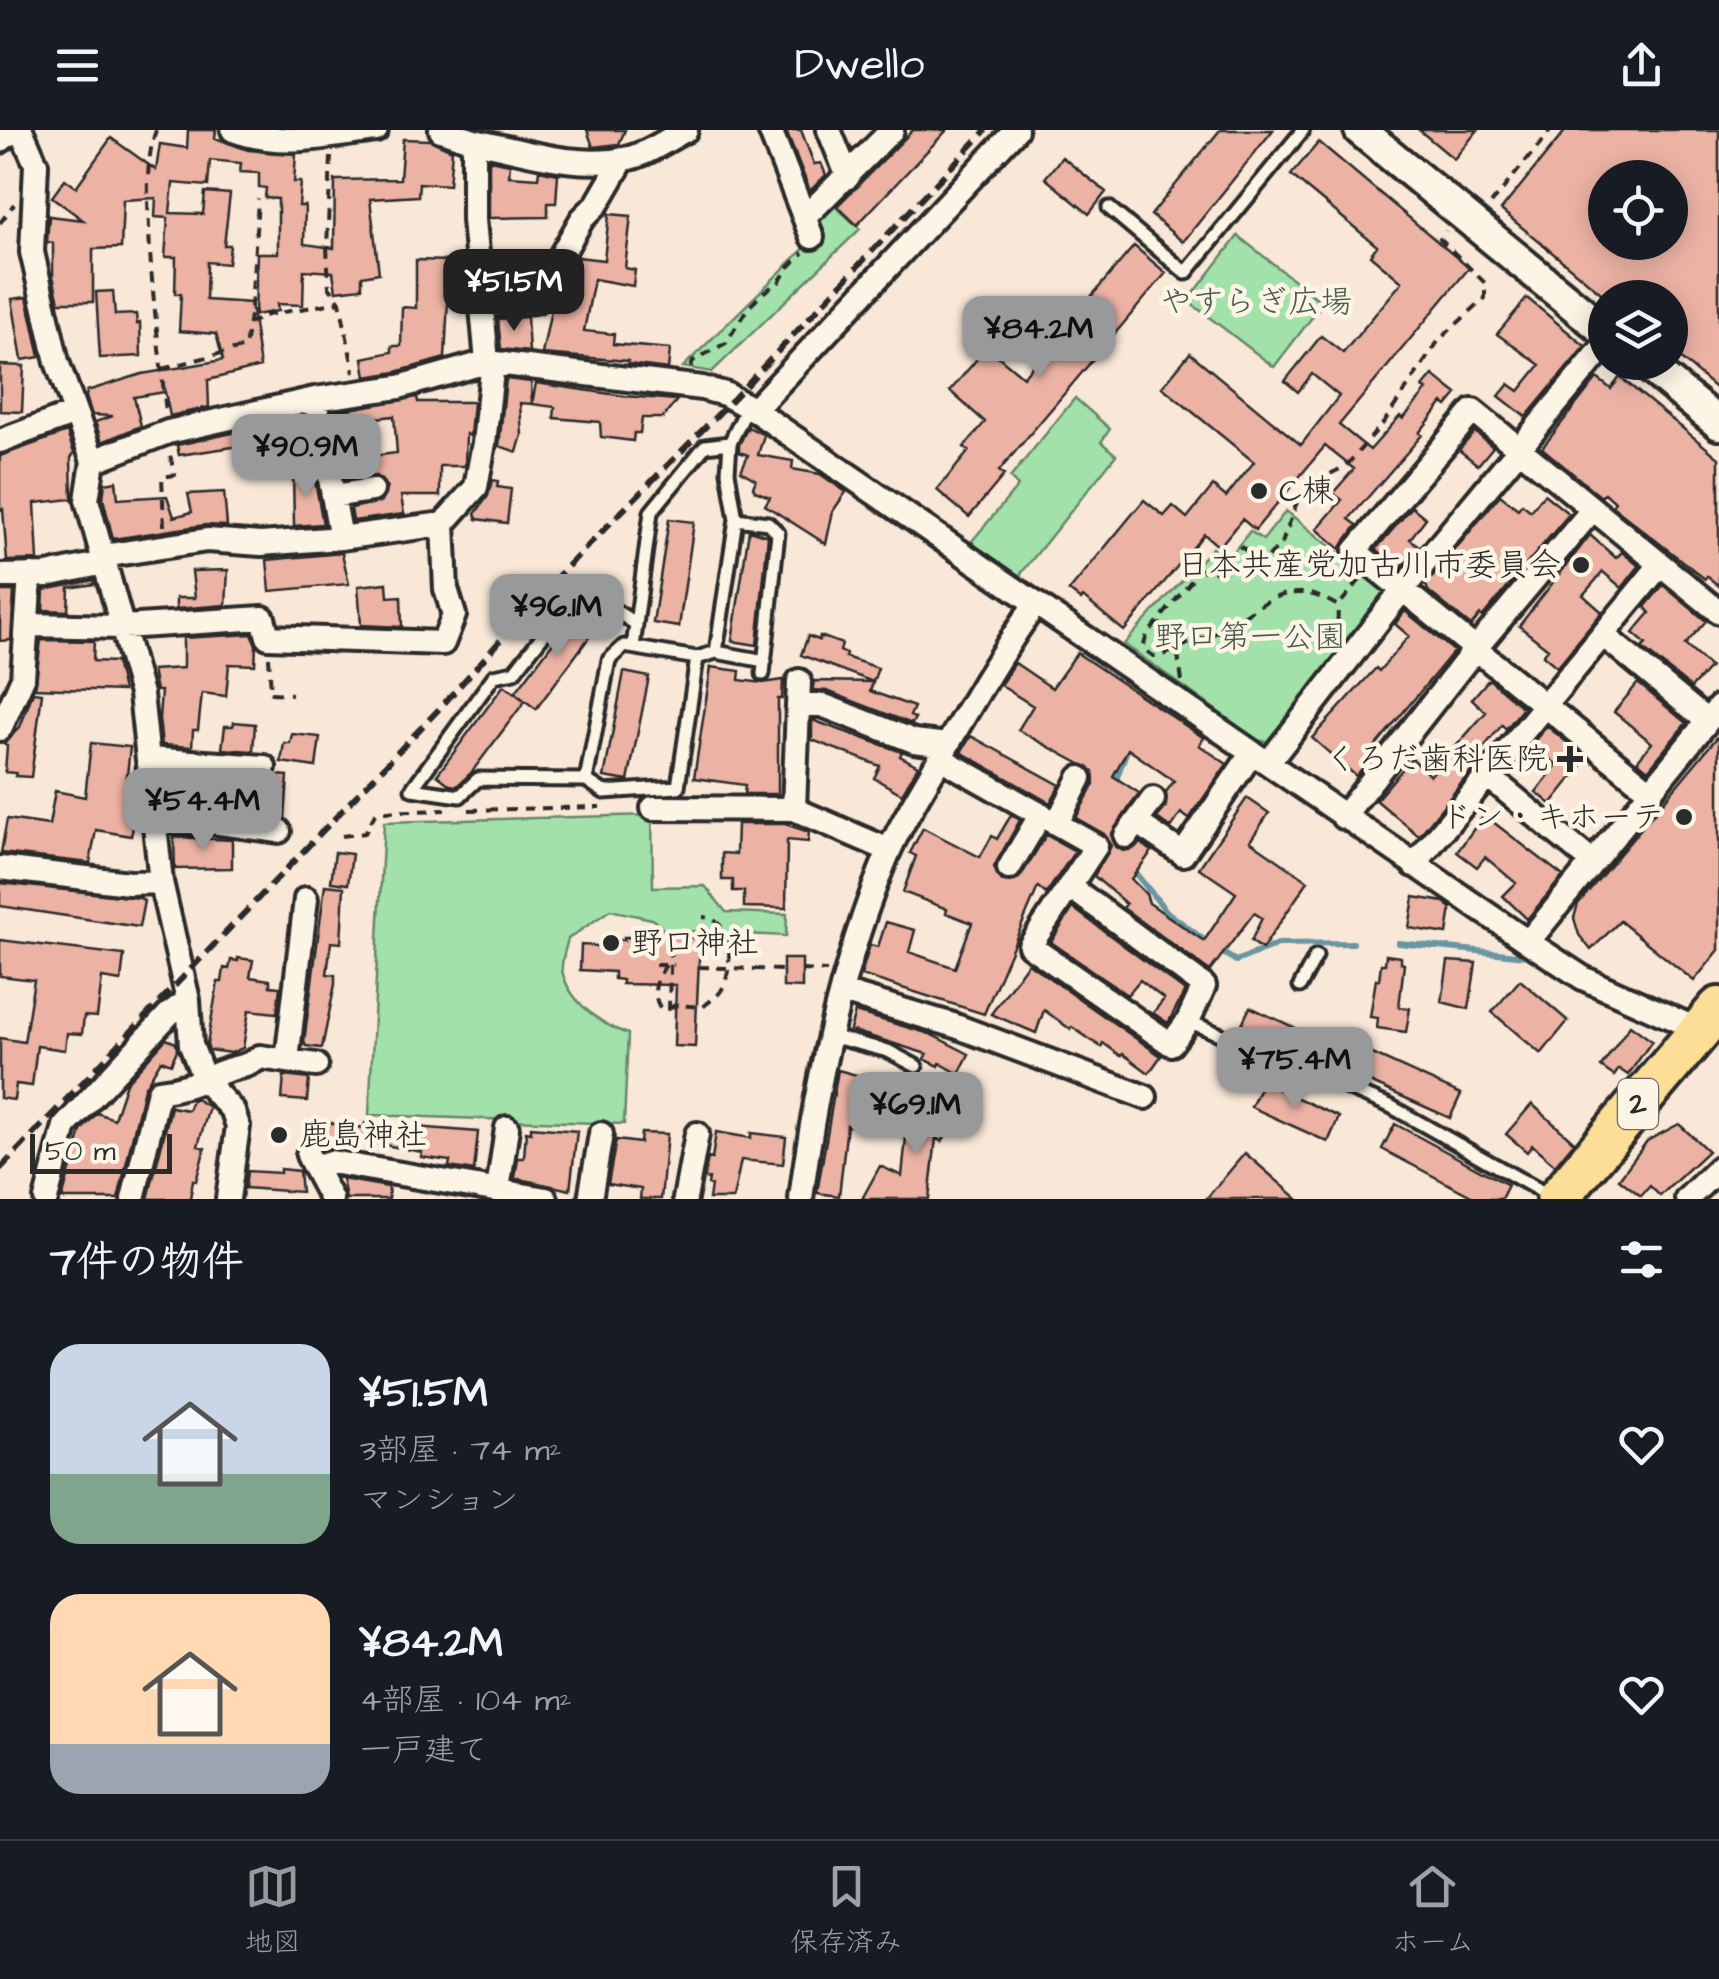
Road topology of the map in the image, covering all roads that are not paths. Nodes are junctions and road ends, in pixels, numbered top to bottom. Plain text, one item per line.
1 (13, 130) edge
2 (21, 130) edge
3 (233, 130) edge
4 (376, 130) edge
5 (441, 130) edge
6 (686, 130) edge
7 (770, 130) edge
8 (829, 130) edge
9 (892, 130) edge
10 (1016, 130) edge
11 (1302, 130) edge
12 (1360, 130) edge
13 (0, 141) edge
14 (474, 141) junction
15 (623, 159) junction
16 (848, 177) junction
17 (1109, 208) dead end
18 (482, 306) junction
19 (1588, 316) edge
20 (490, 362) junction
21 (1588, 365) edge
22 (1666, 380) edge
23 (315, 399) junction
24 (751, 408) junction
25 (75, 413) junction
26 (1719, 424) edge
27 (0, 441) edge
28 (730, 443) junction
29 (1518, 448) junction
30 (92, 461) junction
31 (372, 490) dead end
32 (333, 496) junction
33 (1592, 510) junction
34 (736, 519) junction
35 (443, 524) junction
36 (341, 538) junction
37 (104, 560) junction
38 (1660, 564) junction
39 (30, 575) junction
40 (0, 576) edge
41 (1403, 590) junction
42 (1035, 604) junction
43 (1719, 612) edge
44 (636, 624) junction
45 (27, 625) junction
46 (123, 627) junction
47 (1602, 635) junction
48 (633, 648) junction
49 (1476, 648) junction
50 (716, 652) junction
51 (697, 658) junction
52 (765, 660) junction
53 (763, 674) dead end
54 (799, 681) dead end
55 (799, 705) junction
56 (1545, 705) junction
57 (1713, 714) edge
58 (0, 729) edge
59 (943, 752) junction
60 (148, 758) junction
61 (1260, 758) junction
62 (264, 767) dead end
63 (1488, 776) junction
64 (1080, 778) dead end
65 (586, 780) junction
66 (1649, 790) junction
67 (1152, 799) dead end
68 (653, 808) dead end
69 (794, 809) junction
70 (1344, 817) junction
71 (1049, 819) junction
72 (154, 822) junction
73 (279, 831) dead end
74 (890, 850) junction
75 (1592, 862) junction
76 (1414, 865) junction
77 (0, 868) edge
78 (1009, 868) dead end
79 (160, 882) junction
80 (1069, 886) junction
81 (306, 899) dead end
82 (1528, 942) junction
83 (1316, 956) dead end
84 (840, 982) junction
85 (1300, 986) dead end
86 (188, 1000) junction
87 (1710, 1019) edge
88 (1188, 1021) junction
89 (830, 1036) junction
90 (287, 1060) junction
91 (316, 1065) dead end
92 (916, 1066) dead end
93 (205, 1081) junction
94 (1144, 1097) dead end
95 (508, 1128) dead end
96 (601, 1134) dead end
97 (697, 1134) dead end
98 (1719, 1168) edge
99 (498, 1190) junction
100 (228, 1198) edge
101 (534, 1198) edge
102 (46, 1199) edge
103 (132, 1199) edge
104 (238, 1199) edge
105 (331, 1199) edge
106 (590, 1199) edge
107 (685, 1199) edge
108 (801, 1199) edge
109 (1556, 1199) edge
110 (1688, 1199) edge

1 - 13 street
2 - 25 street
3 - 4 street
5 - 14 street
6 - 15 street
7 - 16 street
8 - 16 street
9 - 16 street
10 - 24 street
11 - 17 lane
12 - 19 street
14 - 15 street
14 - 18 street
15 - 18 street
18 - 20 street
20 - 23 street
20 - 24 street
20 - 35 street
21 - 29 street
22 - 26 street
23 - 30 street
23 - 32 street
24 - 28 lane
24 - 42 street
25 - 27 street
25 - 30 street
28 - 34 lane
28 - 44 lane
29 - 33 street
29 - 41 street
29 - 41 street
30 - 37 street
31 - 32 street
32 - 36 street
33 - 38 street
33 - 49 street
34 - 50 lane
34 - 52 lane
35 - 36 street
35 - 46 street
36 - 37 street
37 - 39 street
37 - 46 street
38 - 43 street
38 - 47 street
39 - 40 street
39 - 45 street
41 - 49 street
41 - 61 street
42 - 59 street
42 - 61 street
44 - 48 lane
44 - 65 lane
45 - 46 street
45 - 58 street
46 - 60 street
47 - 56 street
47 - 57 street
48 - 51 lane
48 - 65 lane
49 - 56 street
49 - 70 street
50 - 51 lane
50 - 52 lane
51 - 65 lane
52 - 53 lane
54 - 55 street
55 - 59 street
55 - 69 street
56 - 63 street
56 - 66 street
57 - 66 street
59 - 71 street
59 - 74 street
60 - 62 street
60 - 72 street
61 - 67 street
61 - 70 street
63 - 75 street
63 - 76 street
64 - 71 street
66 - 75 street
68 - 69 street
69 - 74 street
70 - 76 street
71 - 78 street
71 - 80 street
72 - 73 street
72 - 79 street
74 - 84 street
75 - 82 street
76 - 82 street
77 - 79 street
79 - 86 street
80 - 88 street
80 - 88 street
81 - 90 street
82 - 87 street
83 - 85 lane
84 - 89 street
84 - 94 street
86 - 93 street
86 - 102 street
87 - 109 highway, 2
88 - 109 lane
89 - 92 lane
89 - 108 street
90 - 91 street
90 - 93 street
93 - 100 street
93 - 103 street
95 - 99 street
96 - 106 street
97 - 107 street
98 - 110 street
99 - 101 street
99 - 105 street
100 - 104 street

